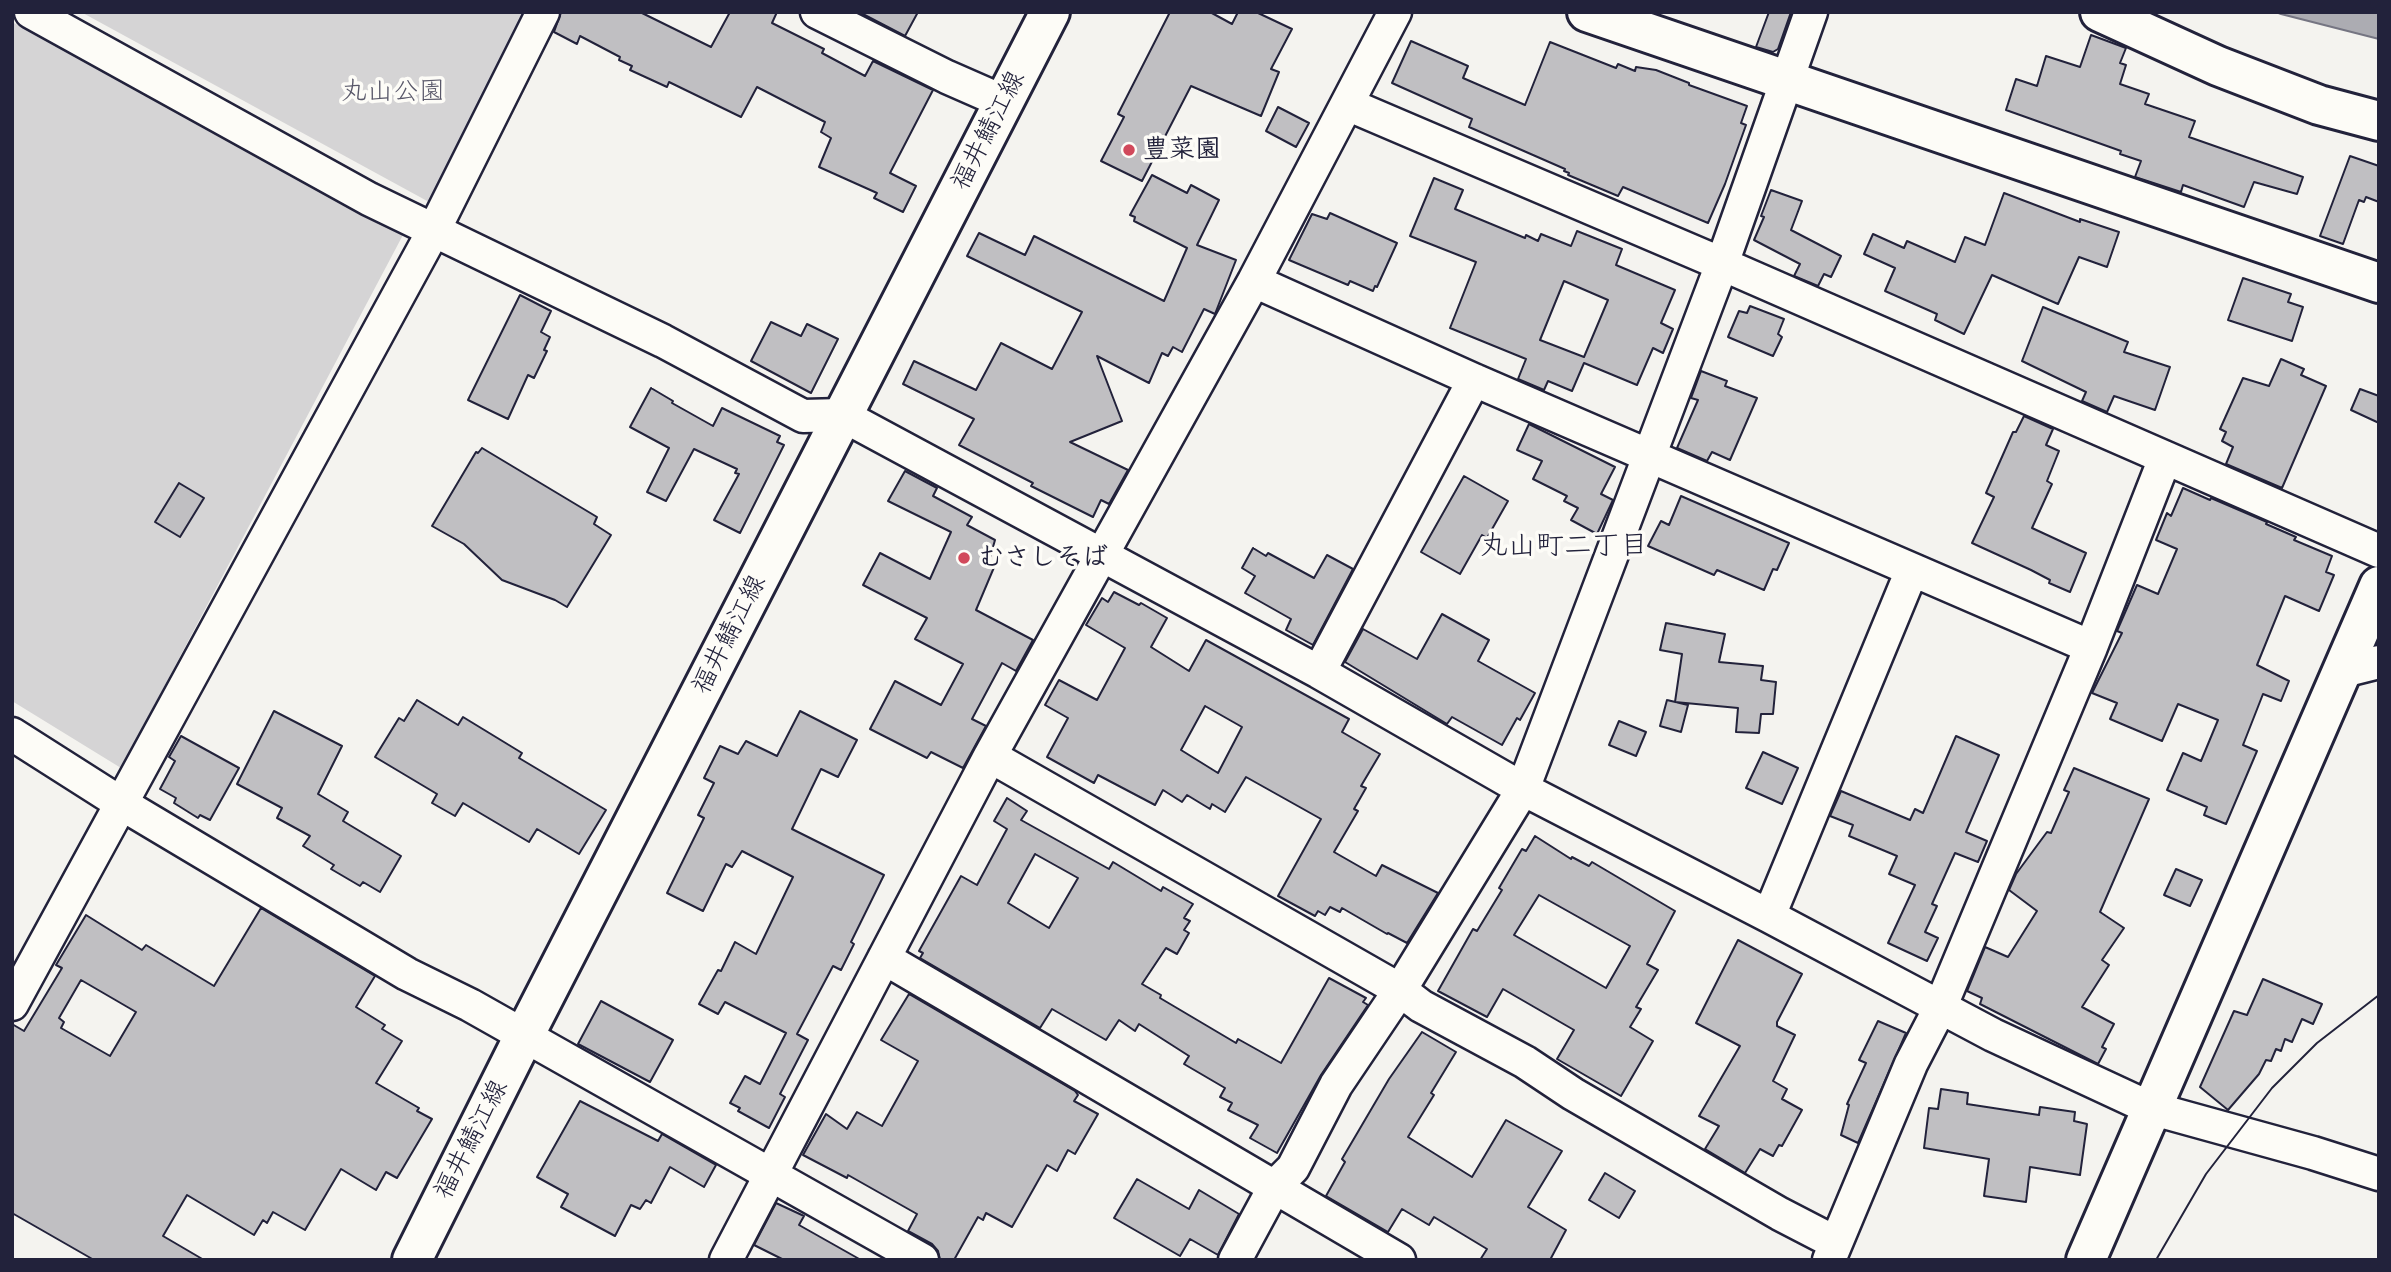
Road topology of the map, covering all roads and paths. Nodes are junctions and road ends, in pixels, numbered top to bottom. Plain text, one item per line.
1 (31, 12) edge
2 (544, 12) edge
3 (817, 12) edge
4 (1050, 12) edge
5 (1395, 12) edge
6 (1587, 12) edge
7 (1811, 12) edge
8 (2100, 12) edge
9 (1787, 79) junction
10 (1004, 102) junction
11 (1346, 104) junction
12 (2379, 121) edge
13 (434, 230) junction
14 (1722, 264) junction
15 (1254, 281) junction
16 (2379, 283) edge
17 (1474, 380) junction
18 (842, 415) junction
19 (1648, 455) junction
20 (2165, 457) junction
21 (2379, 551) edge
22 (1103, 556) junction
23 (1912, 570) junction
24 (2379, 586) edge
25 (2091, 646) junction
26 (2361, 666) edge
27 (1319, 672) junction
28 (12, 734) edge
29 (990, 756) junction
30 (1523, 789) junction
31 (122, 804) junction
32 (1769, 916) junction
33 (884, 958) junction
34 (1399, 990) junction
35 (12, 1004) edge
36 (1940, 1008) junction
37 (524, 1036) junction
38 (2150, 1108) junction
39 (771, 1173) junction
40 (2379, 1174) edge
41 (1275, 1186) junction
42 (1832, 1251) edge
43 (412, 1260) edge
44 (726, 1260) edge
45 (922, 1260) edge
46 (1235, 1260) edge
47 (1399, 1260) edge
48 (2086, 1260) edge

1 - 13 street
2 - 13 street
3 - 10 street
4 - 10 street, 福井鯖江線
5 - 11 street
6 - 9 street
7 - 9 street
8 - 12 street
9 - 14 street
9 - 16 street
10 - 18 street, 福井鯖江線
11 - 14 street
11 - 15 street
13 - 18 street
13 - 31 street
14 - 19 street
14 - 20 street
15 - 17 street
15 - 22 street
17 - 19 street
17 - 27 street
18 - 22 street
18 - 37 street, 福井鯖江線
19 - 23 street
19 - 30 street
20 - 21 street
20 - 25 street
22 - 27 street
22 - 29 street
23 - 25 street
23 - 32 street
24 - 26 street
25 - 36 street
26 - 38 street
27 - 30 street
28 - 31 street
29 - 33 street
29 - 34 street
30 - 32 street
30 - 34 street
31 - 35 street
31 - 37 street
32 - 36 street
33 - 39 street
33 - 41 street
34 - 41 street
34 - 42 street
36 - 38 street
36 - 42 street
37 - 39 street
37 - 43 street, 福井鯖江線
38 - 40 street
38 - 48 street
39 - 44 street
39 - 45 street
41 - 46 street
41 - 47 street

